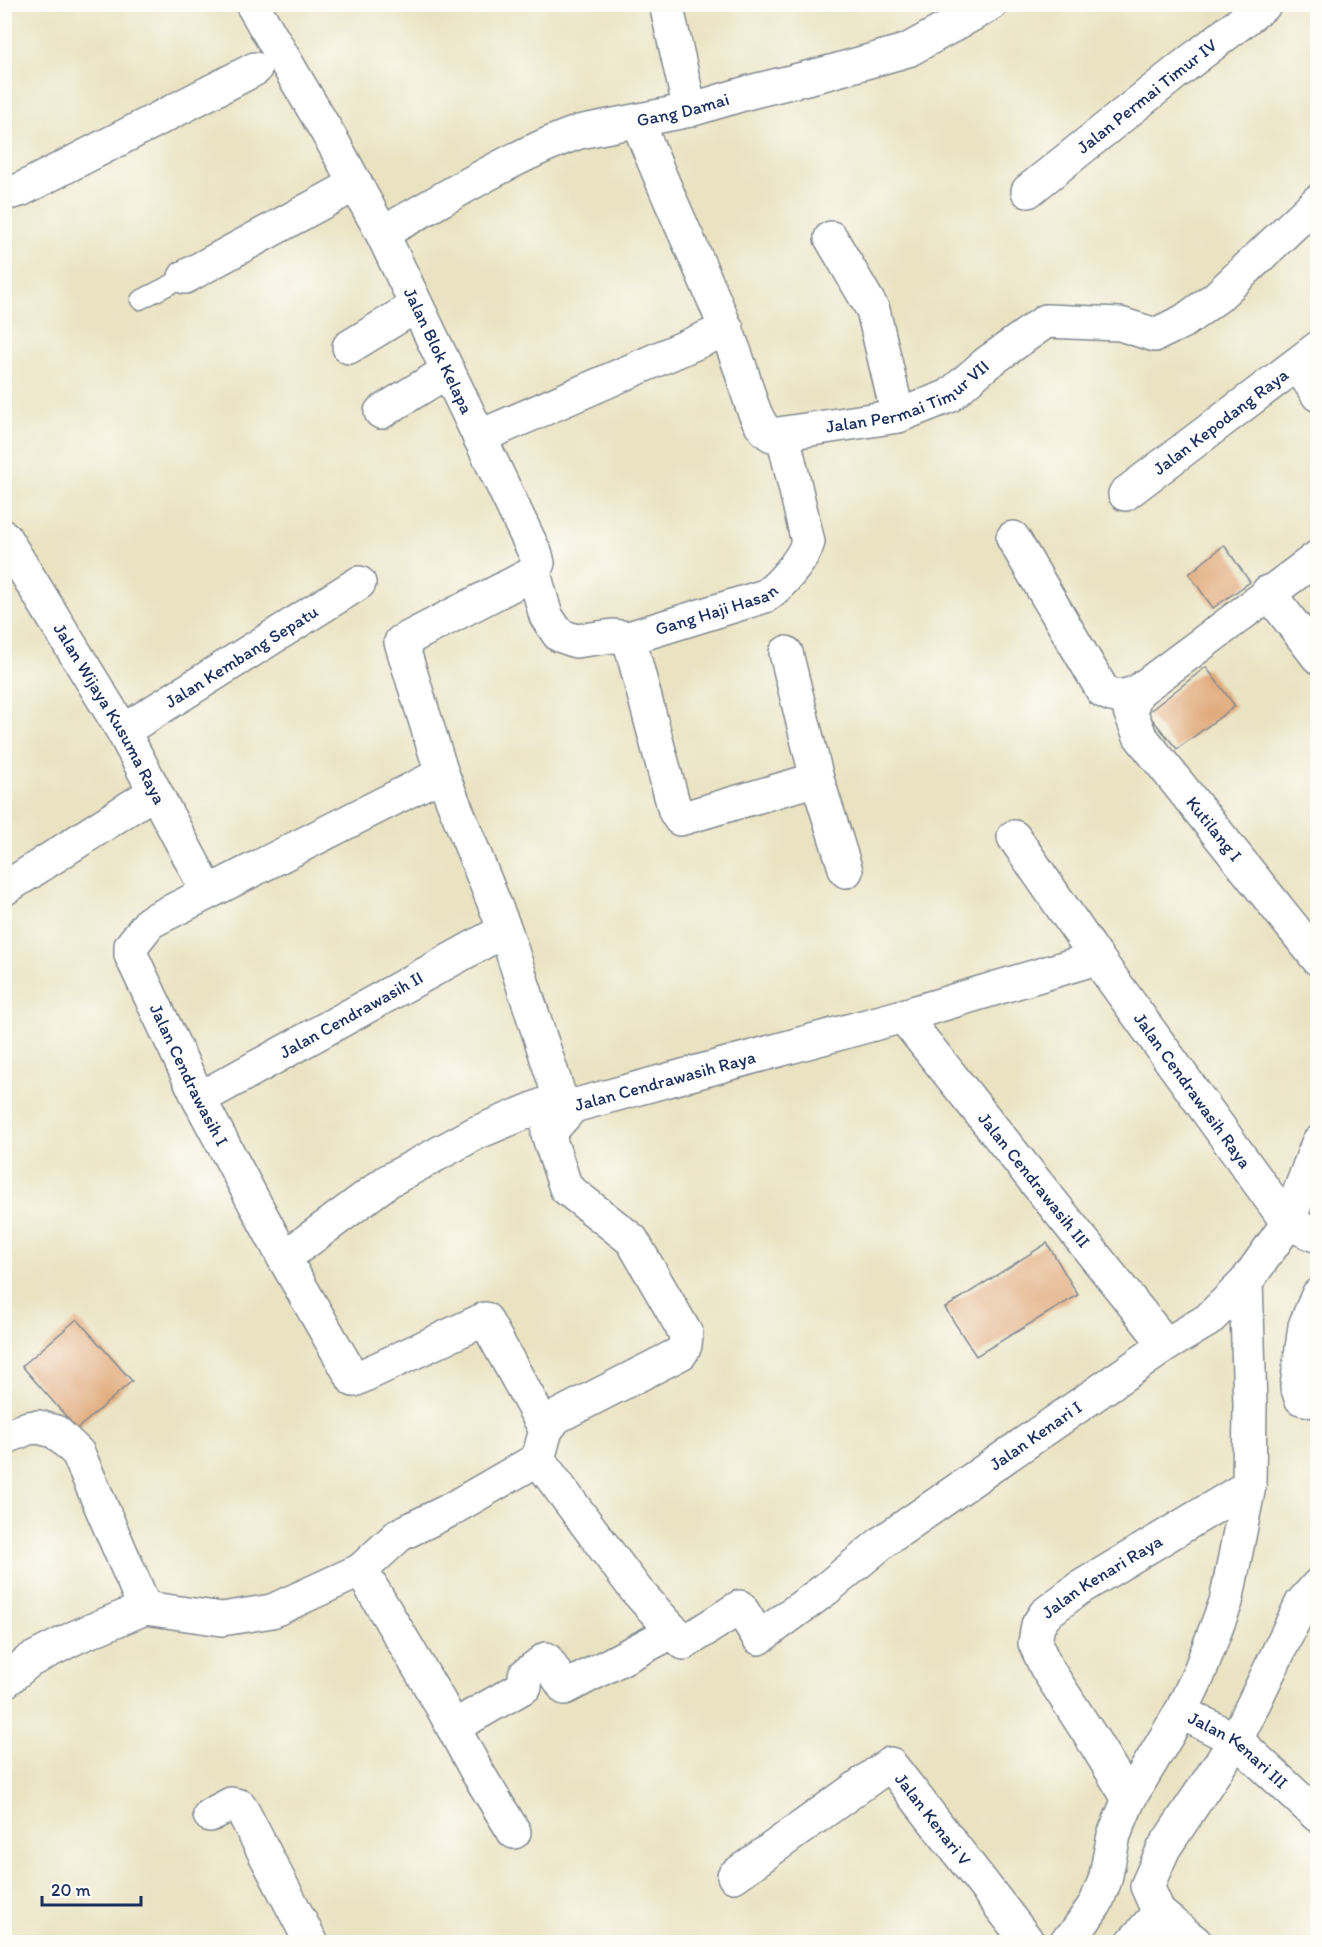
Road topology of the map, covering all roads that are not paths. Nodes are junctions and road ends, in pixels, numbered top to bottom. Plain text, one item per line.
1 (252, 4) edge
2 (666, 4) edge
3 (991, 4) edge
4 (1265, 4) edge
5 (255, 69) dead end
6 (690, 110) junction
7 (638, 121) junction
8 (356, 184) junction
9 (1028, 191) dead end
10 (4, 194) edge
11 (1317, 201) edge
12 (382, 233) junction
13 (831, 238) dead end
14 (185, 277) joint
15 (140, 300) dead end
16 (416, 306) junction
17 (727, 329) junction
18 (349, 347) dead end
19 (1308, 356) edge
20 (448, 371) junction
21 (1317, 395) edge
22 (381, 412) dead end
23 (898, 416) junction
24 (783, 435) junction
25 (479, 437) junction
26 (1125, 494) dead end
27 (4, 537) edge
28 (1013, 538) dead end
29 (1317, 557) edge
30 (534, 573) junction
31 (358, 583) dead end
32 (1268, 592) junction
33 (629, 638) junction
34 (786, 653) dead end
35 (1317, 657) edge
36 (1137, 692) junction
37 (123, 731) junction
38 (442, 774) junction
39 (817, 779) junction
40 (154, 792) junction
41 (1014, 837) dead end
42 (846, 871) dead end
43 (6, 884) edge
44 (208, 892) junction
45 (505, 930) junction
46 (1097, 958) junction
47 (1317, 959) edge
48 (903, 1016) junction
49 (199, 1099) junction
50 (566, 1102) junction
51 (1317, 1143) edge
52 (1302, 1229) edge
53 (284, 1258) junction
54 (1246, 1282) junction
55 (1317, 1295) edge
56 (1166, 1345) junction
57 (1317, 1402) edge
58 (4, 1438) edge
59 (542, 1444) junction
60 (1249, 1486) junction
61 (361, 1570) junction
62 (1317, 1585) edge
63 (145, 1608) junction
64 (674, 1631) junction
65 (4, 1682) edge
66 (1181, 1712) junction
67 (453, 1727) junction
68 (1236, 1740) junction
69 (1129, 1799) junction
70 (210, 1815) dead end
71 (1317, 1816) edge
72 (514, 1832) dead end
73 (734, 1876) dead end
74 (1134, 1889) junction
75 (311, 1942) edge
76 (1028, 1942) edge
77 (1066, 1942) edge
78 (1133, 1942) edge
79 (1195, 1942) edge

1 - 8 street, Jalan Blok Kelapa
2 - 6 street
3 - 6 street, Gang Damai
4 - 9 street, Jalan Permai Timur IV
5 - 10 street
6 - 7 street, Gang Damai
7 - 12 street, Gang Damai
7 - 17 street
8 - 12 street, Jalan Blok Kelapa
8 - 14 street
11 - 23 street, Jalan Permai Timur VII
12 - 16 street, Jalan Blok Kelapa
13 - 23 street
14 - 15 lane
16 - 18 street
16 - 20 street, Jalan Blok Kelapa
17 - 24 street
17 - 25 street
19 - 21 street
19 - 26 street, Jalan Kepodang Raya
20 - 22 street
20 - 25 street, Jalan Blok Kelapa
23 - 24 street, Jalan Permai Timur VII
24 - 33 street, Gang Haji Hasan
25 - 30 street, Jalan Blok Kelapa
27 - 37 street, Jalan Wijaya Kusuma Raya
28 - 36 street
29 - 32 street
30 - 33 street, Gang Haji Hasan
30 - 38 street, Jalan Cendrawasih Raya
31 - 37 street, Jalan Kembang Sepatu
32 - 35 street
32 - 36 street
33 - 39 street
34 - 39 street
36 - 47 street, Kutilang I
37 - 40 street, Jalan Wijaya Kusuma Raya
38 - 44 street, Jalan Cendrawasih I
38 - 45 street, Jalan Cendrawasih Raya
39 - 42 street
40 - 43 street
40 - 44 street, Jalan Wijaya Kusuma Raya
41 - 46 street, Jalan Cendrawasih Raya
44 - 49 street, Jalan Cendrawasih I
45 - 49 street, Jalan Cendrawasih II
45 - 50 street, Jalan Cendrawasih Raya
46 - 48 street, Jalan Cendrawasih Raya
46 - 52 street, Jalan Cendrawasih Raya
48 - 50 street, Jalan Cendrawasih Raya
48 - 56 street, Jalan Cendrawasih III
49 - 53 street, Jalan Cendrawasih I
50 - 53 street
50 - 59 street
51 - 52 street
52 - 54 street
53 - 59 street, Jalan Cendrawasih I
54 - 56 street, Jalan Kenari I
54 - 60 street
55 - 57 street
56 - 64 street, Jalan Kenari I
58 - 63 street
59 - 61 street
59 - 64 street
60 - 66 street
60 - 69 street, Jalan Kenari Raya
61 - 63 street
61 - 67 street
62 - 68 street
63 - 65 street
64 - 67 street
66 - 68 street, Jalan Kenari III
66 - 69 street
67 - 72 street
68 - 71 street, Jalan Kenari III
68 - 74 street
69 - 74 street
70 - 75 street
73 - 76 street, Jalan Kenari V
74 - 77 street
74 - 78 street
74 - 79 street

